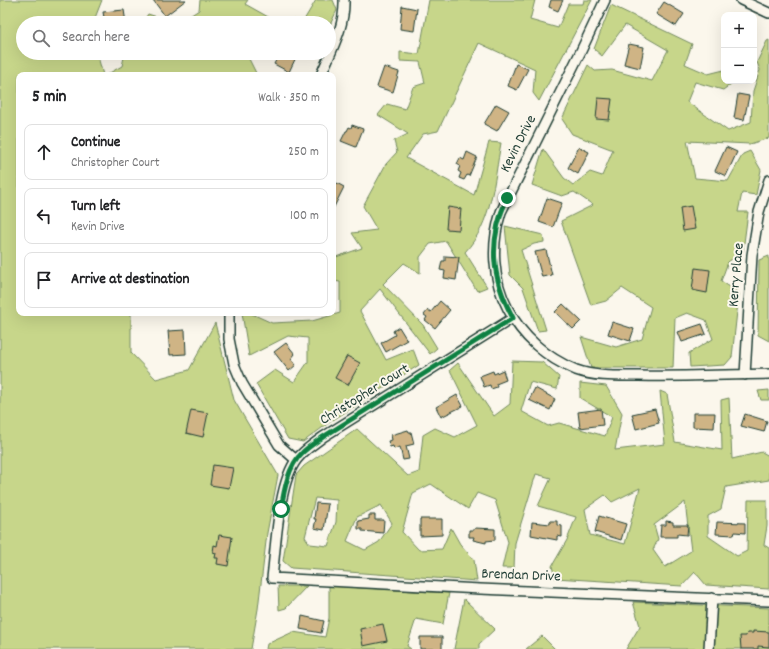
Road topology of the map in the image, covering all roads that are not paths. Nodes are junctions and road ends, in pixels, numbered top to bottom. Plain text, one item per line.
1 (344, 0) edge
2 (604, 0) edge
3 (741, 0) edge
4 (769, 13) edge
5 (336, 40) edge
6 (327, 60) edge
7 (322, 72) edge
8 (769, 180) edge
9 (229, 316) edge
10 (513, 318) junction
11 (745, 374) junction
12 (769, 374) edge
13 (296, 460) junction
14 (272, 578) joint
15 (712, 598) junction
16 (769, 601) edge
17 (709, 649) edge

1 - 5 street
2 - 10 street, Kevin Drive
3 - 4 street
6 - 7 street
8 - 11 street, Kerry Place
9 - 13 street
10 - 11 street, Kevin Drive
10 - 13 street, Christopher Court
11 - 12 street, Kevin Drive
13 - 14 street, Christopher Court
14 - 15 street, Brendan Drive
15 - 16 street, Brendan Drive
15 - 17 street

